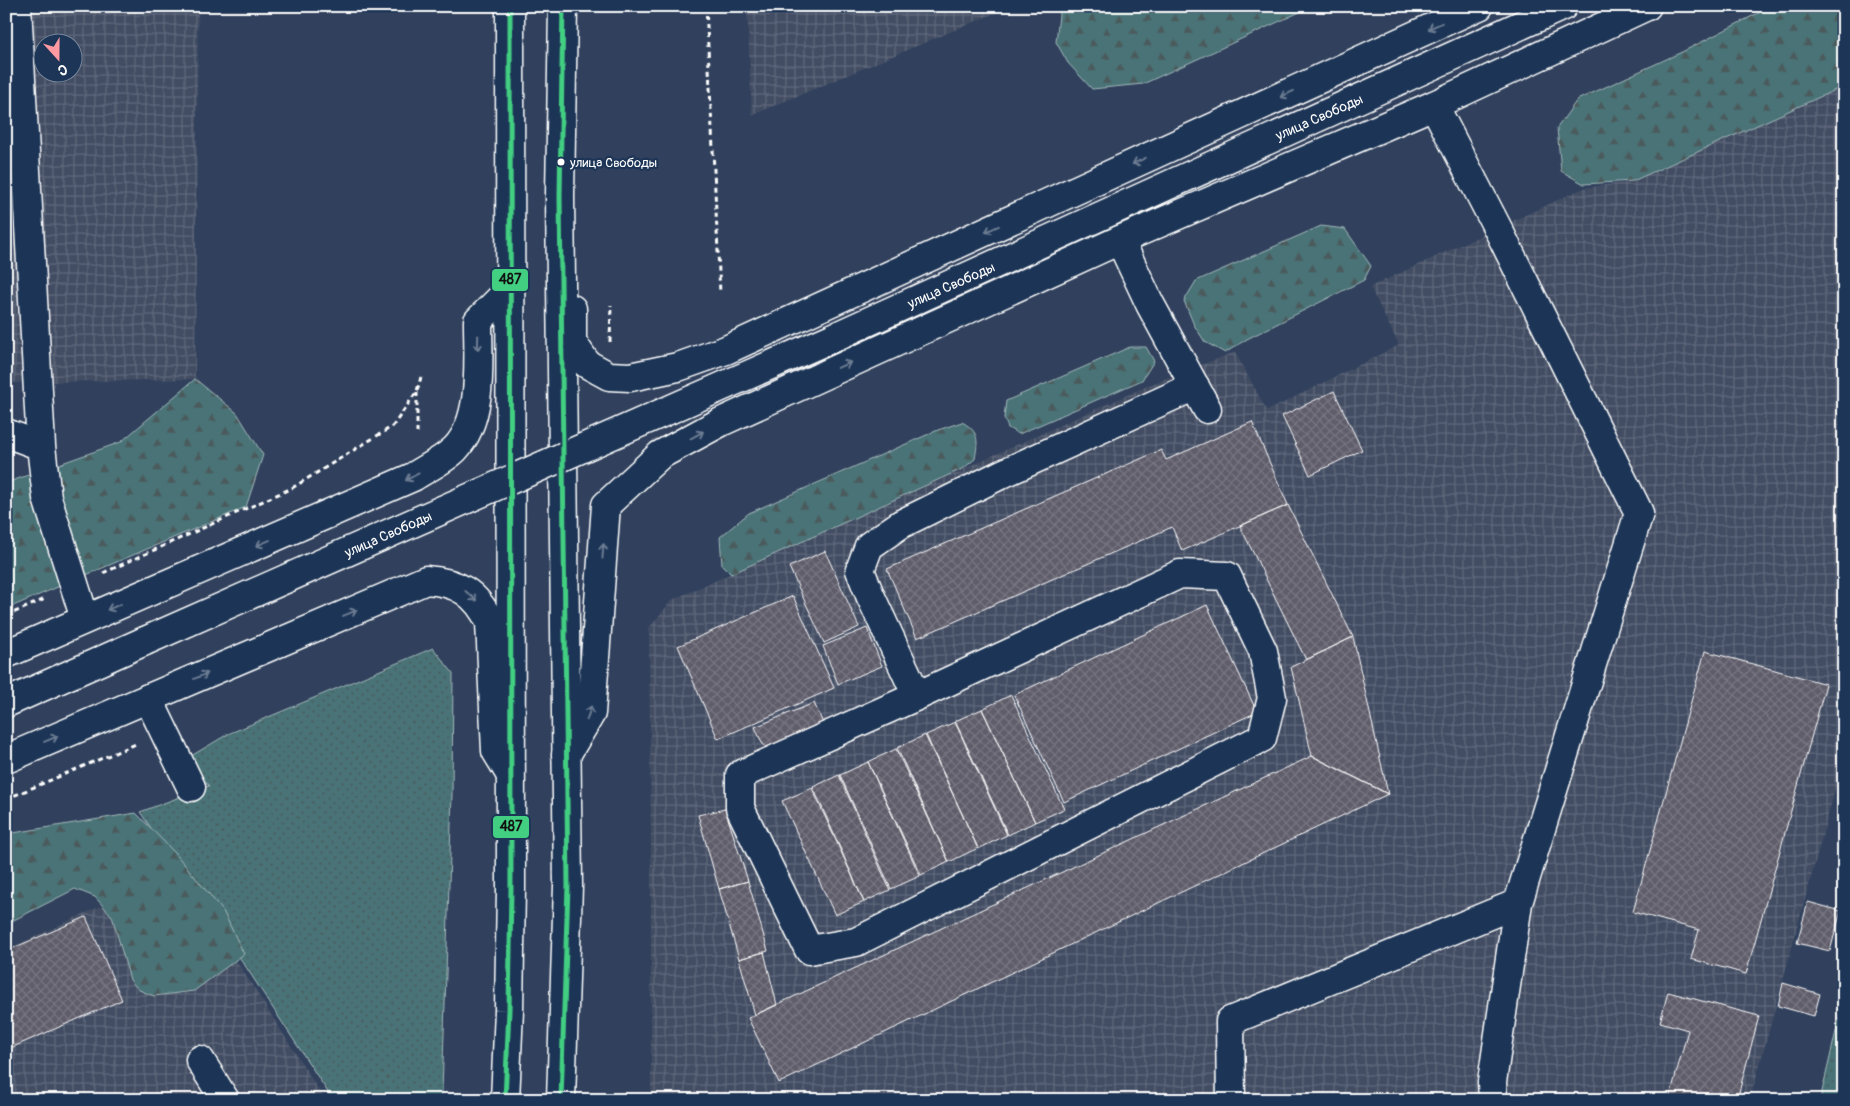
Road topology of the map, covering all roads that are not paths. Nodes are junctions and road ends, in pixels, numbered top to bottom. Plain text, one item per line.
1 (17, 6) edge
2 (510, 6) edge
3 (563, 6) edge
4 (1480, 6) edge
5 (1563, 6) edge
6 (1647, 6) edge
7 (1434, 105) junction
8 (560, 196) junction
9 (1120, 240) junction
10 (510, 290) junction
11 (6, 433) edge
12 (41, 446) junction
13 (85, 619) junction
14 (6, 654) edge
15 (917, 696) junction
16 (148, 698) junction
17 (6, 703) edge
18 (566, 755) junction
19 (6, 758) edge
20 (510, 774) junction
21 (191, 787) dead end
22 (1518, 903) junction
23 (200, 1060) dead end
24 (224, 1100) edge
25 (504, 1100) edge
26 (561, 1100) edge
27 (1231, 1100) edge
28 (1493, 1100) edge

1 - 12 main road
2 - 10 main road
3 - 8 main road
4 -> 8 main road
5 - 17 main road, улица Свободы, bridge
6 - 7 main road, улица Свободы
7 - 9 main road, улица Свободы
7 - 22 main road
8 - 18 main road
9 - 15 main road
18 -> 9 main road, улица Свободы
10 -> 13 main road
10 - 20 main road
11 - 12 main road
12 - 13 main road
13 - 14 main road
15 - 15 main road
19 -> 16 main road
16 -> 20 main road
16 - 21 main road
18 - 26 main road
20 - 25 main road
22 - 27 main road
22 - 28 main road
23 - 24 main road

